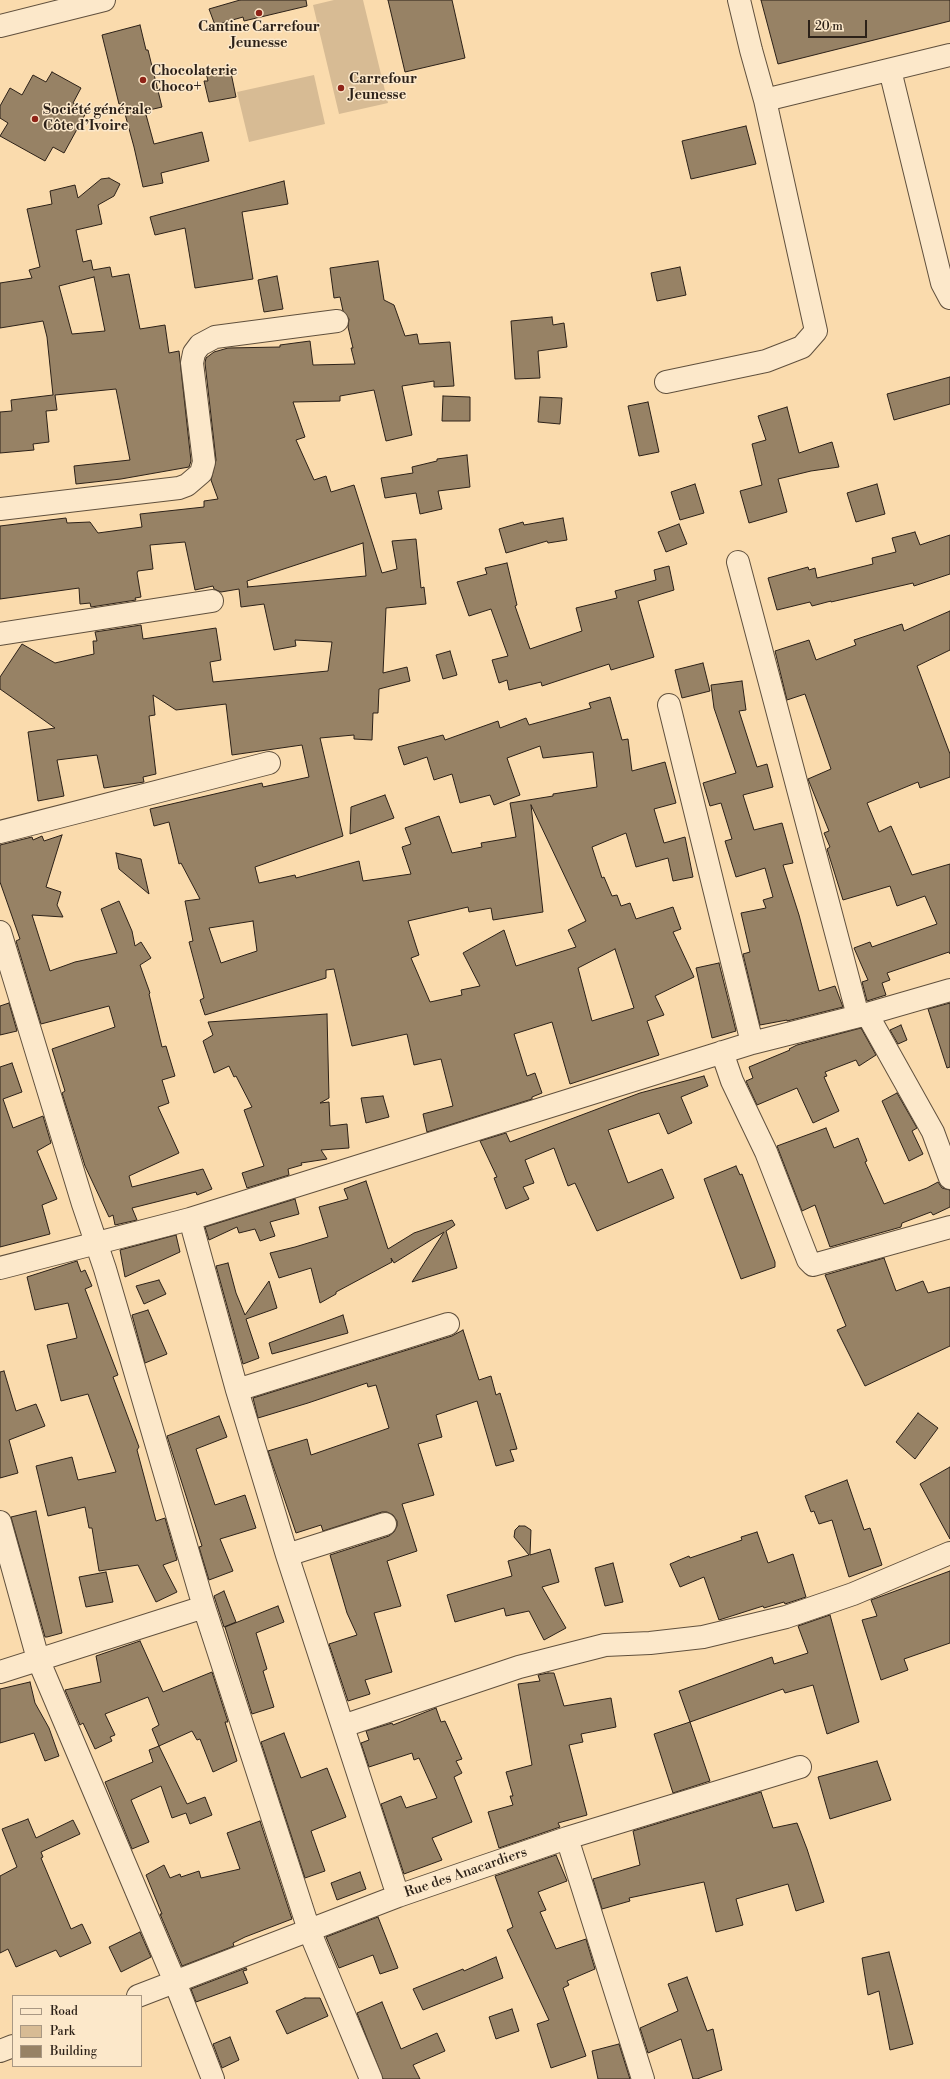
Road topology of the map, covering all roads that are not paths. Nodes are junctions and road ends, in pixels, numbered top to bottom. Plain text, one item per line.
1 (104, 0) edge
2 (739, 0) edge
3 (0, 26) edge
4 (950, 55) edge
5 (890, 70) junction
6 (765, 100) junction
7 (950, 298) edge
8 (337, 321) dead end
9 (666, 382) dead end
10 (0, 509) edge
11 (738, 562) dead end
12 (212, 601) dead end
13 (0, 634) edge
14 (670, 705) dead end
15 (269, 763) dead end
16 (0, 832) edge
17 (0, 932) edge
18 (950, 990) edge
19 (863, 1015) junction
20 (752, 1043) junction
21 (722, 1052) junction
22 (950, 1178) edge
23 (190, 1219) junction
24 (950, 1227) edge
25 (96, 1244) junction
26 (0, 1268) edge
27 (448, 1324) dead end
28 (237, 1390) junction
29 (0, 1522) edge
30 (385, 1524) dead end
31 (950, 1553) edge
32 (287, 1555) junction
33 (204, 1607) junction
34 (38, 1659) junction
35 (0, 1672) edge
36 (343, 1726) junction
37 (800, 1767) dead end
38 (567, 1838) junction
39 (398, 1896) junction
40 (309, 1930) junction
41 (175, 1982) junction
42 (141, 1995) edge
43 (12, 2046) edge
44 (0, 2051) edge
45 (213, 2079) edge
46 (371, 2079) edge
47 (643, 2079) edge

1 - 3 street
2 - 6 street
4 - 5 street
5 - 6 street
5 - 7 street
6 - 9 street
8 - 10 street
11 - 19 street
12 - 13 street
14 - 20 street
15 - 16 street
17 - 25 street
18 - 19 street
19 - 20 street
19 - 22 street
20 - 21 street
21 - 23 street
21 - 24 street
23 - 25 street
23 - 28 street
25 - 26 street
25 - 33 street
27 - 28 street
28 - 32 street
29 - 34 street
30 - 32 street
31 - 36 street
32 - 36 street
33 - 34 street
33 - 40 street
34 - 35 street
34 - 41 street
36 - 39 street
37 - 38 street, Rue des Anacardiers
38 - 39 street, Rue des Anacardiers
38 - 47 street
39 - 40 street, Rue des Anacardiers
40 - 41 street, Rue des Anacardiers
40 - 46 street
41 - 42 street, Rue des Anacardiers
41 - 45 street
43 - 44 street

